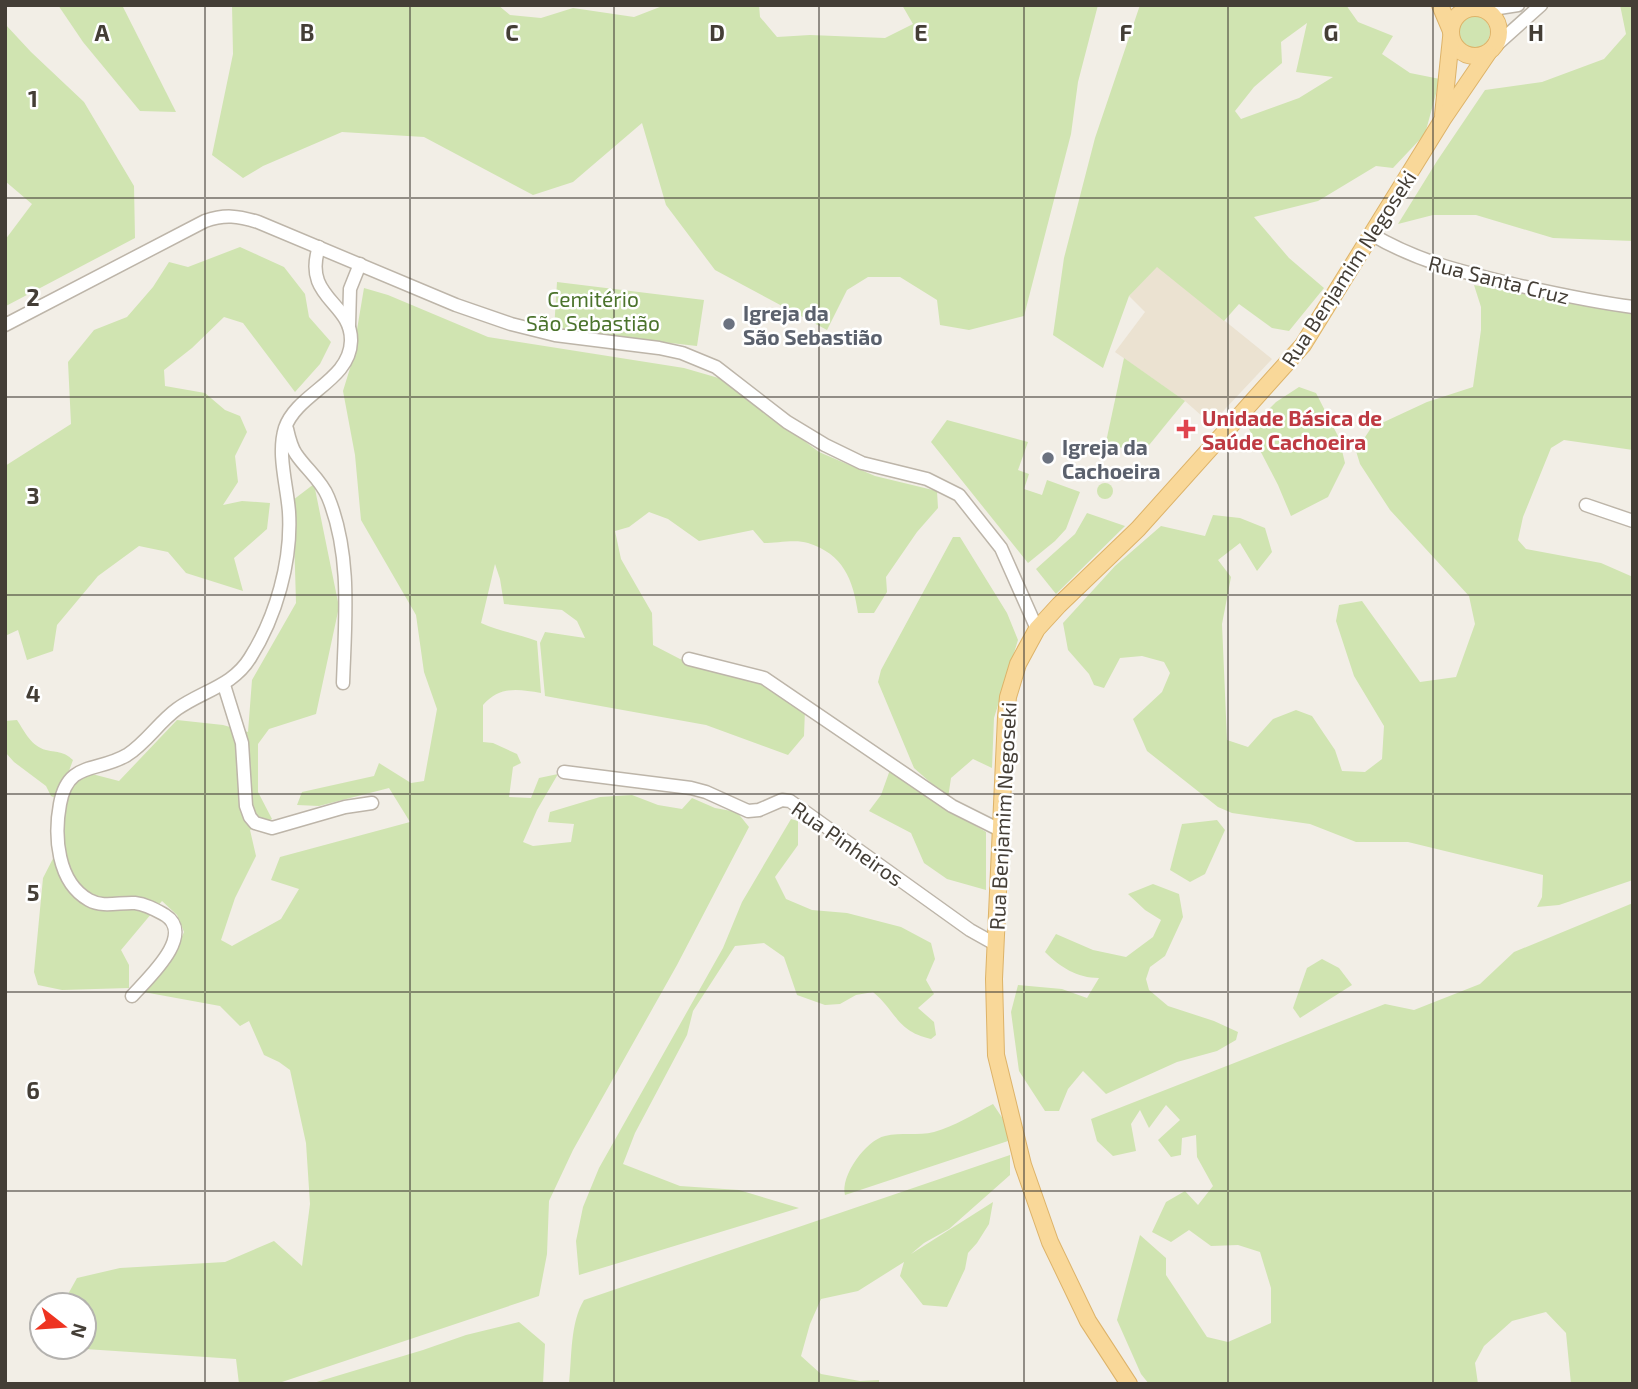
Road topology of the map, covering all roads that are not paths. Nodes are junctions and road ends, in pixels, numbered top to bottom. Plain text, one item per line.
1 (1440, 5) edge
2 (1518, 5) edge
3 (1541, 5) edge
4 (1480, 8) edge
5 (1451, 34) junction
6 (1491, 50) junction
7 (1443, 119) junction
8 (1371, 234) junction
9 (319, 247) junction
10 (360, 264) junction
11 (1633, 307) edge
12 (5, 325) edge
13 (349, 330) junction
14 (286, 426) junction
15 (1586, 505) dead end
16 (1633, 521) edge
17 (1037, 629) junction
18 (689, 659) dead end
19 (343, 683) dead end
20 (224, 685) junction
21 (564, 772) dead end
22 (372, 803) dead end
23 (1000, 830) junction
24 (995, 944) junction
25 (132, 996) dead end
26 (1129, 1384) edge

1 - 5 main road, Rua Benjamim Negoseki
2 - 4 street
3 - 6 street
4 - 5 main road
4 - 6 main road
5 - 6 main road
5 - 7 main road, Rua Benjamim Negoseki
6 - 7 main road, Rua Benjamim Negoseki
7 - 8 main road, Rua Benjamim Negoseki
8 - 11 street, Rua Santa Cruz
8 - 17 main road, Rua Benjamim Negoseki
9 - 10 street
9 - 12 street
9 - 13 street
10 - 13 street
10 - 17 street
13 - 14 street
14 - 19 street
14 - 20 street
15 - 16 street
17 - 23 main road, Rua Benjamim Negoseki
18 - 23 street
20 - 22 street
20 - 25 street
21 - 24 street, Rua Pinheiros
23 - 24 main road, Rua Benjamim Negoseki
24 - 26 main road, Rua Benjamim Negoseki

